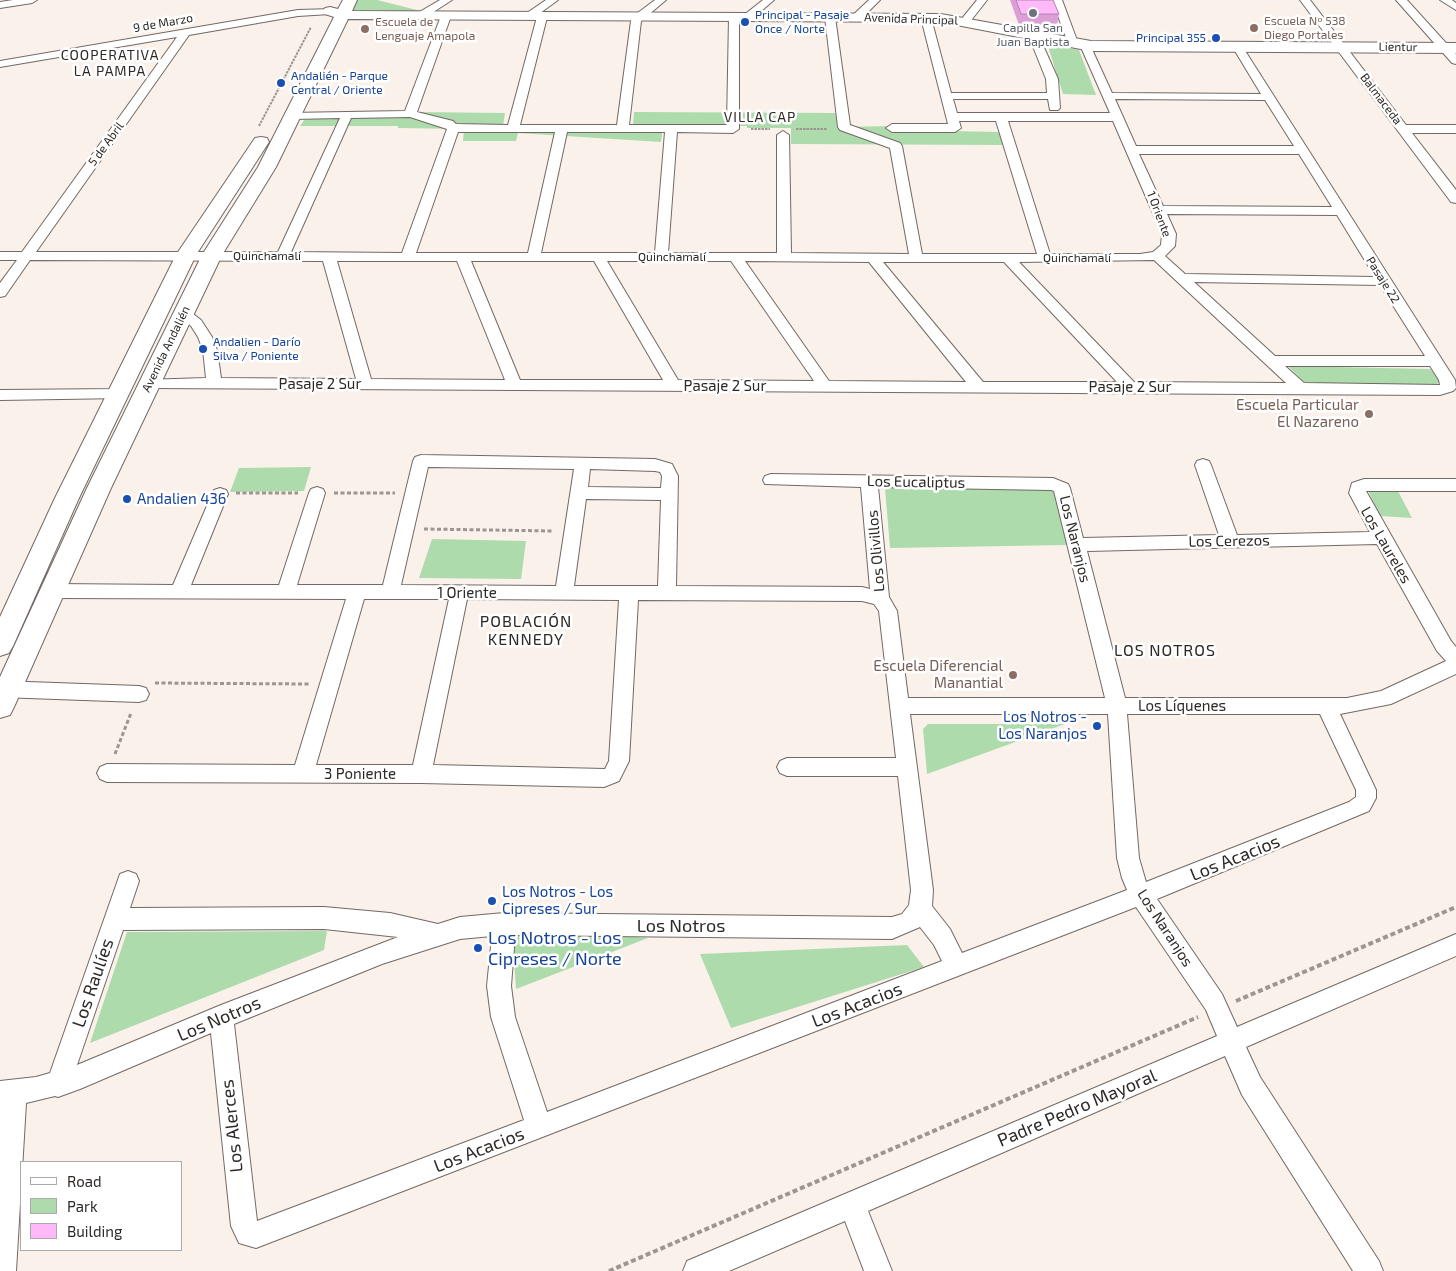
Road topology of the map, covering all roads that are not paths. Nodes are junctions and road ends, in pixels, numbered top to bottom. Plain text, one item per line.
1 (32, 0) edge
2 (447, 0) edge
3 (553, 0) edge
4 (660, 0) edge
5 (769, 0) edge
6 (875, 0) edge
7 (982, 0) edge
8 (1057, 0) edge
9 (1305, 0) edge
10 (1401, 0) edge
11 (1446, 0) edge
12 (0, 5) edge
13 (340, 6) edge
14 (1456, 7) edge
15 (420, 16) junction
16 (446, 16) junction
17 (535, 16) junction
18 (638, 17) junction
19 (741, 17) junction
20 (830, 17) junction
21 (857, 17) junction
22 (926, 18) junction
23 (965, 21) junction
24 (186, 32) junction
25 (1032, 34) junction
26 (1079, 44) junction
27 (1237, 46) junction
28 (1341, 46) junction
29 (1450, 48) edge
30 (1456, 61) edge
31 (0, 64) edge
32 (947, 96) junction
33 (1052, 96) junction
34 (1107, 96) junction
35 (1269, 97) junction
36 (410, 114) junction
37 (275, 115) dead end
38 (293, 115) junction
39 (347, 115) junction
40 (1000, 116) junction
41 (1058, 116) junction
42 (1116, 117) junction
43 (954, 122) junction
44 (453, 128) junction
45 (513, 128) junction
46 (562, 128) junction
47 (623, 128) junction
48 (672, 128) junction
49 (892, 128) dead end
50 (1402, 128) junction
51 (1456, 129) edge
52 (268, 130) dead end
53 (782, 135) dead end
54 (1132, 150) junction
55 (1302, 150) junction
56 (1456, 199) edge
57 (1159, 210) junction
58 (1340, 211) junction
59 (186, 255) junction
60 (0, 256) edge
61 (26, 256) junction
62 (212, 256) junction
63 (283, 256) junction
64 (329, 256) junction
65 (408, 256) junction
66 (462, 256) junction
67 (534, 256) junction
68 (598, 256) junction
69 (1157, 256) junction
70 (661, 257) junction
71 (735, 257) junction
72 (784, 257) junction
73 (872, 257) junction
74 (916, 257) junction
75 (1007, 258) junction
76 (1045, 258) junction
77 (1181, 278) junction
78 (1384, 281) junction
79 (0, 293) edge
80 (183, 313) junction
81 (1271, 361) junction
82 (1436, 362) junction
83 (149, 383) junction
84 (214, 383) junction
85 (364, 384) junction
86 (515, 384) junction
87 (673, 385) junction
88 (825, 386) junction
89 (979, 387) junction
90 (1130, 387) junction
91 (1300, 388) junction
92 (118, 394) junction
93 (0, 395) edge
94 (583, 464) junction
95 (1203, 465) dead end
96 (771, 480) dead end
97 (869, 481) junction
98 (1456, 485) edge
99 (1060, 486) joint
100 (316, 493) dead end
101 (579, 493) junction
102 (220, 494) dead end
103 (669, 494) junction
104 (1381, 538) junction
105 (1230, 541) junction
106 (1077, 545) junction
107 (53, 591) junction
108 (179, 592) junction
109 (286, 592) junction
110 (357, 592) junction
111 (390, 593) junction
112 (459, 593) junction
113 (564, 593) junction
114 (629, 593) junction
115 (667, 594) junction
116 (880, 599) junction
117 (0, 646) edge
118 (28, 647) junction
119 (1456, 660) edge
120 (1456, 665) edge
121 (139, 694) road end
122 (3, 695) edge
123 (900, 706) junction
124 (1117, 706) junction
125 (1327, 707) junction
126 (787, 767) dead end
127 (908, 767) junction
128 (107, 773) road end
129 (303, 774) junction
130 (421, 774) junction
131 (128, 881) dead end
132 (1141, 895) junction
133 (920, 908) junction
134 (115, 919) junction
135 (504, 924) junction
136 (436, 934) junction
137 (1456, 945) edge
138 (957, 966) junction
139 (220, 1017) junction
140 (1232, 1041) junction
141 (58, 1084) junction
142 (7, 1092) edge
143 (539, 1127) junction
144 (852, 1204) junction
145 (249, 1233) joint
146 (2, 1271) edge
147 (697, 1271) edge
148 (878, 1271) edge
149 (1369, 1271) edge

1 - 12 street
2 - 15 street
3 - 17 street
4 - 18 street
5 - 19 street
6 - 21 street
7 - 23 street
8 - 26 street, 1 Oriente
9 - 28 street, Balmaceda
10 - 29 street
11 - 14 street
13 - 15 main road, Avenida Principal
13 - 24 street, 9 de Marzo
13 - 37 main road
13 - 38 main road, Avenida Andalién
15 - 16 main road, Avenida Principal
16 - 17 main road, Avenida Principal
16 - 36 street
17 - 18 main road, Avenida Principal
17 - 45 street
18 - 19 main road, Avenida Principal
18 - 47 street
19 - 20 main road, Avenida Principal
19 - 48 street
20 - 21 main road, Avenida Principal
20 - 74 street
21 - 22 main road, Avenida Principal
22 - 23 main road, Avenida Principal
22 - 32 street
23 - 25 main road, Avenida Principal
24 - 31 street, 9 de Marzo
24 - 61 street, 5 de Abril
25 - 26 main road, Avenida Principal
25 - 33 street
26 - 27 main road, Avenida Principal
26 - 34 street, 1 Oriente
27 - 28 main road, Avenida Principal
27 - 35 street, Pasaje 22
28 - 29 main road, Lientur
28 - 50 street, Balmaceda
29 - 30 street
32 - 33 street
32 - 43 street
33 - 41 street
34 - 35 street
34 - 42 street, 1 Oriente
35 - 55 street, Pasaje 22
36 - 39 street
36 - 44 street
38 - 39 street
38 - 62 main road, Avenida Andalién
39 - 63 street
40 - 41 street
40 - 43 street
40 - 76 street
41 - 42 street
42 - 54 street, 1 Oriente
43 - 49 street
44 - 45 street
44 - 65 street
45 - 46 street
46 - 47 street
46 - 67 street
47 - 48 street
48 - 70 street
50 - 51 street
50 - 56 street, Balmaceda
52 - 59 main road, Avenida Andalién
53 - 72 street
54 - 55 street
54 - 57 street, 1 Oriente
55 - 58 street, Pasaje 22
57 - 58 street
57 - 69 street, 1 Oriente
58 - 78 street, Pasaje 22
59 - 61 street
59 - 62 street, Quinchamalí
59 - 92 main road, Avenida Andalién
60 - 61 street
61 - 79 street, 5 de Abril
62 - 63 street, Quinchamalí
62 - 80 main road, Avenida Andalién
63 - 64 street, Quinchamalí
64 - 65 street, Quinchamalí
64 - 85 street
65 - 66 street, Quinchamalí
66 - 67 street, Quinchamalí
66 - 86 street
67 - 68 street, Quinchamalí
68 - 70 street, Quinchamalí
68 - 87 street
69 - 76 street, Quinchamalí
69 - 77 street, 1 Oriente
70 - 71 street, Quinchamalí
71 - 72 street, Quinchamalí
71 - 88 street
72 - 73 street, Quinchamalí
73 - 74 street, Quinchamalí
73 - 89 street
74 - 75 street, Quinchamalí
75 - 76 street, Quinchamalí
75 - 90 street
77 - 78 street
77 - 81 street, 1 Oriente
78 - 82 street, Pasaje 22
80 - 83 main road, Avenida Andalién
80 - 84 street
81 - 82 street
81 - 91 street, 1 Oriente
82 - 91 street, Pasaje 22
83 - 84 street, Pasaje 2 Sur
83 - 107 main road, Avenida Andalién
84 - 85 street, Pasaje 2 Sur
85 - 86 street, Pasaje 2 Sur
86 - 87 street, Pasaje 2 Sur
87 - 88 street, Pasaje 2 Sur
88 - 89 street, Pasaje 2 Sur
89 - 90 street, Pasaje 2 Sur
90 - 91 street, Pasaje 2 Sur
92 - 93 street
92 - 117 main road, Avenida Andalién
94 - 101 street
94 - 103 street
94 - 111 street
95 - 105 street
96 - 97 street, Los Eucaliptus
97 - 99 street, Los Eucaliptus
97 - 116 street, Los Olivillos
98 - 104 street, Los Laureles
99 - 106 street, Los Naranjos
100 - 109 street
101 - 103 street
101 - 113 street
102 - 108 street
103 - 115 street
104 - 105 street, Los Cerezos
104 - 119 street, Los Laureles
105 - 106 street, Los Cerezos
106 - 124 street, Los Naranjos
107 - 108 street, 1 Oriente
107 - 118 main road, Avenida Andalién
108 - 109 street, 1 Oriente
109 - 110 street, 1 Oriente
110 - 111 street, 1 Oriente
110 - 129 street
111 - 112 street, 1 Oriente
112 - 113 street, 1 Oriente
112 - 130 street
113 - 114 street, 1 Oriente
114 - 115 street, 1 Oriente
114 - 130 street, 3 Poniente
115 - 116 street, 1 Oriente
116 - 123 street, Los Olivillos
117 - 118 street
118 - 122 main road, Avenida Andalién
120 - 125 street, Los Líquenes
121 - 122 street
123 - 124 street, Los Líquenes
123 - 127 street, Los Olivillos
124 - 125 street, Los Líquenes
124 - 132 street, Los Naranjos
125 - 132 street, Los Acacios
126 - 127 street
127 - 133 street
128 - 129 street, 3 Poniente
129 - 130 street, 3 Poniente
131 - 134 street, Los Raulíes
132 - 138 street, Los Acacios
132 - 140 street, Los Naranjos
133 - 135 street, Los Notros
133 - 138 street
134 - 136 street, Los Notros
134 - 141 street, Los Raulíes
135 - 136 street, Los Notros
135 - 143 street
136 - 139 street, Los Notros
137 - 140 street, Padre Pedro Mayoral
138 - 143 street, Los Acacios
139 - 141 street, Los Notros
139 - 145 street, Los Alerces
140 - 144 street, Padre Pedro Mayoral
140 - 149 street, Los Naranjos
141 - 142 street, Los Notros
142 - 146 street
143 - 145 street, Los Acacios
144 - 147 street, Padre Pedro Mayoral
144 - 148 street

